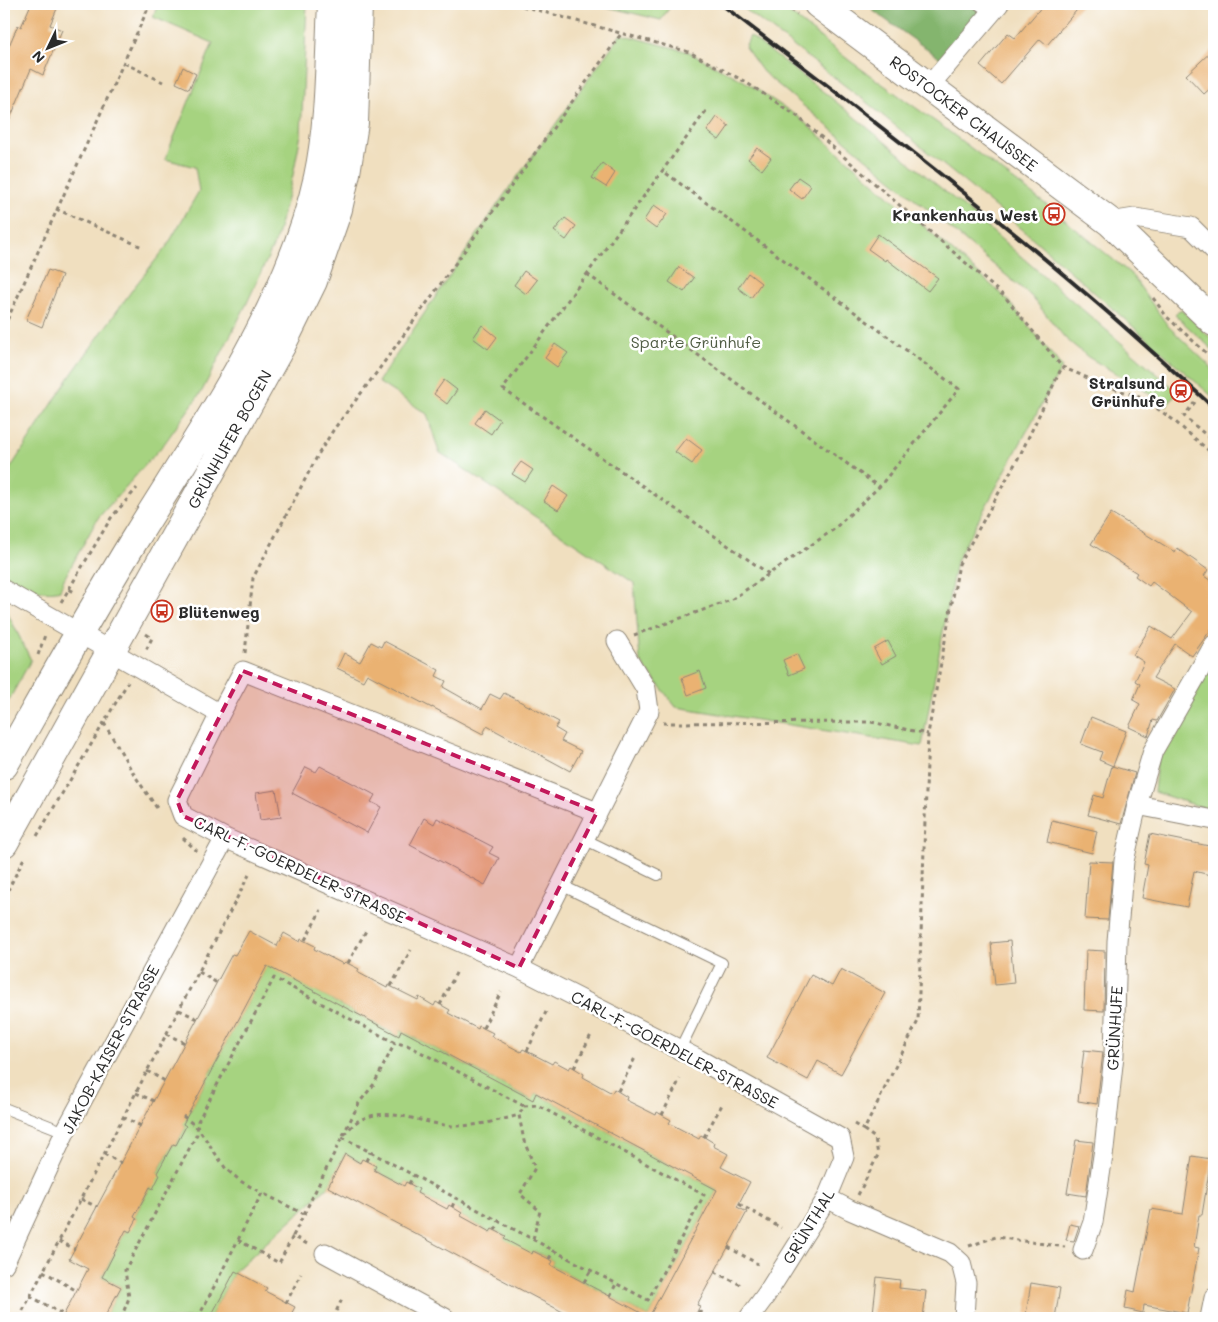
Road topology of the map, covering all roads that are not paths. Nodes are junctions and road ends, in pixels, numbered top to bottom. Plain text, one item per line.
1 (332, 4) edge
2 (358, 4) edge
3 (818, 4) edge
4 (989, 7) edge
5 (929, 86) junction
6 (1110, 222) junction
7 (1214, 250) edge
8 (1214, 322) edge
9 (4, 590) edge
10 (79, 633) junction
11 (617, 641) road end
12 (1214, 645) edge
13 (110, 651) junction
14 (220, 714) junction
15 (4, 765) edge
16 (1137, 805) junction
17 (597, 812) junction
18 (1214, 820) edge
19 (225, 838) junction
20 (584, 839) junction
21 (4, 843) edge
22 (658, 875) dead end
23 (561, 885) junction
24 (519, 968) junction
25 (680, 1049) junction
26 (4, 1108) edge
27 (65, 1132) junction
28 (830, 1132) joint
29 (827, 1198) junction
30 (1083, 1250) road end
31 (325, 1253) road end
32 (5, 1259) edge
33 (1214, 1298) edge
34 (445, 1318) edge
35 (749, 1318) edge
36 (964, 1318) edge
37 (1210, 1318) edge

1 - 10 main road, GRÜNHUFER BOGEN
2 - 13 main road, GRÜNHUFER BOGEN
3 - 5 main road, ROSTOCKER CHAUSSEE
4 - 5 street
5 - 6 main road, ROSTOCKER CHAUSSEE
6 - 7 street
6 - 8 main road, ROSTOCKER CHAUSSEE
9 - 10 street
10 - 13 street
10 - 15 main road, GRÜNHUFER BOGEN
11 - 17 street
12 - 16 street, GRÜNHUFE
13 - 14 street
13 - 21 main road, GRÜNHUFER BOGEN
14 - 17 street, CARL-F.-GOERDELER-STRASSE
14 - 19 street, CARL-F.-GOERDELER-STRASSE
16 - 18 street
16 - 30 street, GRÜNHUFE
17 - 20 street
19 - 24 street, CARL-F.-GOERDELER-STRASSE
19 - 27 street, JAKOB-KAISER-STRASSE
20 - 22 lane
20 - 23 street
23 - 24 street
23 - 25 lane
24 - 25 street, CARL-F.-GOERDELER-STRASSE
25 - 28 street, CARL-F.-GOERDELER-STRASSE
26 - 27 lane
27 - 32 street, JAKOB-KAISER-STRASSE
28 - 29 street, GRÜNTHAL
29 - 35 street, GRÜNTHAL
29 - 36 street
31 - 34 street
33 - 37 street

